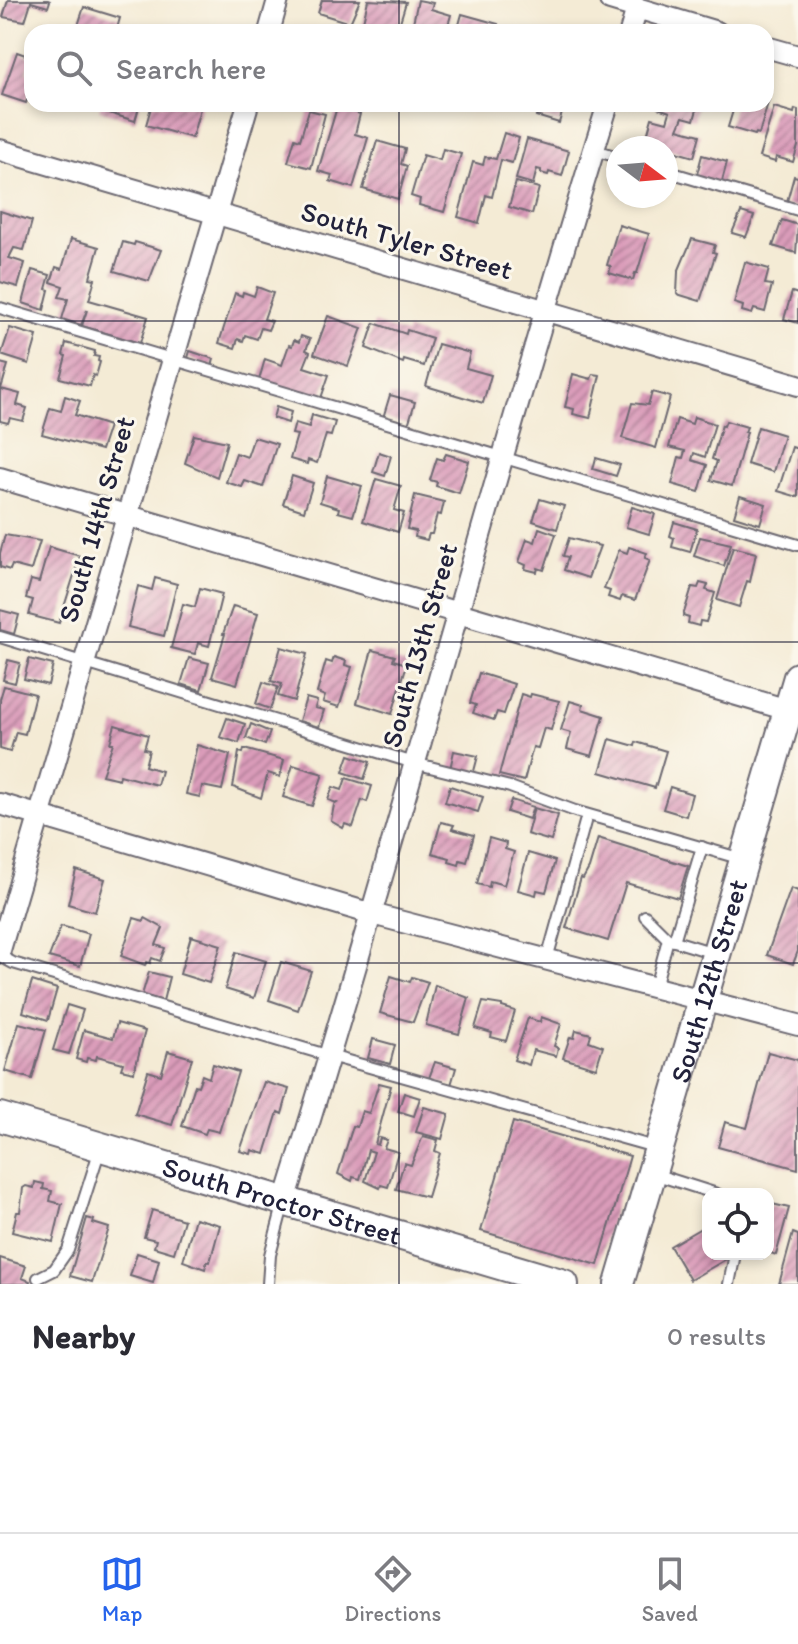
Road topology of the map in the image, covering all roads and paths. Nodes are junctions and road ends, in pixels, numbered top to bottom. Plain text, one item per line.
1 (278, 0) edge
2 (610, 0) edge
3 (637, 8) junction
4 (271, 24) edge
5 (632, 24) edge
6 (690, 24) edge
7 (774, 49) edge
8 (798, 56) edge
9 (246, 112) edge
10 (606, 112) edge
11 (0, 150) edge
12 (594, 150) junction
13 (606, 154) edge
14 (678, 175) edge
15 (798, 210) edge
16 (216, 213) junction
17 (0, 308) edge
18 (545, 309) junction
19 (173, 359) junction
20 (798, 385) edge
21 (502, 457) junction
22 (0, 478) edge
23 (126, 516) junction
24 (798, 545) edge
25 (456, 613) junction
26 (0, 637) edge
27 (84, 661) junction
28 (798, 677) edge
29 (793, 711) edge
30 (414, 763) junction
31 (0, 804) edge
32 (40, 815) junction
33 (587, 815) junction
34 (702, 847) junction
35 (744, 859) junction
36 (372, 914) junction
37 (645, 916) dead end
38 (671, 940) junction
39 (0, 950) edge
40 (716, 953) junction
41 (0, 956) edge
42 (547, 959) junction
43 (655, 987) junction
44 (703, 999) junction
45 (798, 1025) edge
46 (330, 1056) junction
47 (0, 1117) edge
48 (101, 1147) junction
49 (656, 1161) junction
50 (706, 1188) edge
51 (285, 1201) junction
52 (734, 1260) edge
53 (38, 1278) dead end
54 (268, 1284) edge
55 (564, 1284) edge
56 (619, 1284) edge
57 (729, 1284) edge

1 - 4 street
2 - 3 street
3 - 5 street
3 - 6 street
7 - 8 street
9 - 16 street, South 14th Street
10 - 12 street, South 13th Street
11 - 16 street, South Tyler Street
12 - 13 lane
12 - 18 street, South 13th Street
14 - 15 lane
16 - 18 street, South Tyler Street
16 - 19 street, South 14th Street
17 - 19 lane
18 - 20 street, South Tyler Street
18 - 21 street, South 13th Street
19 - 21 lane
19 - 23 street, South 14th Street
21 - 24 lane
21 - 25 street, South 13th Street
22 - 23 street
23 - 25 street
23 - 27 street, South 14th Street
25 - 29 street
25 - 30 street, South 13th Street
26 - 27 lane
27 - 30 lane
27 - 32 street, South 14th Street
28 - 29 main road, South 12th Street
29 - 35 main road, South 12th Street
30 - 33 lane
30 - 36 street, South 13th Street
31 - 32 street
32 - 36 street
32 - 39 street, South 14th Street
33 - 34 lane
33 - 42 lane
34 - 35 lane
34 - 38 lane
35 - 40 main road, South 12th Street
36 - 42 street
36 - 46 street, South 13th Street
37 - 38 lane
38 - 40 lane
38 - 43 lane
40 - 44 main road, South 12th Street
41 - 46 lane
42 - 43 street
43 - 44 street
44 - 45 street
44 - 49 main road, South 12th Street
46 - 49 lane
46 - 51 street, South 13th Street
47 - 48 main road, South Proctor Street
48 - 51 main road, South Proctor Street
48 - 53 lane
49 - 50 lane
49 - 56 main road, South 12th Street
51 - 54 lane
51 - 55 main road, South Proctor Street
52 - 57 lane

